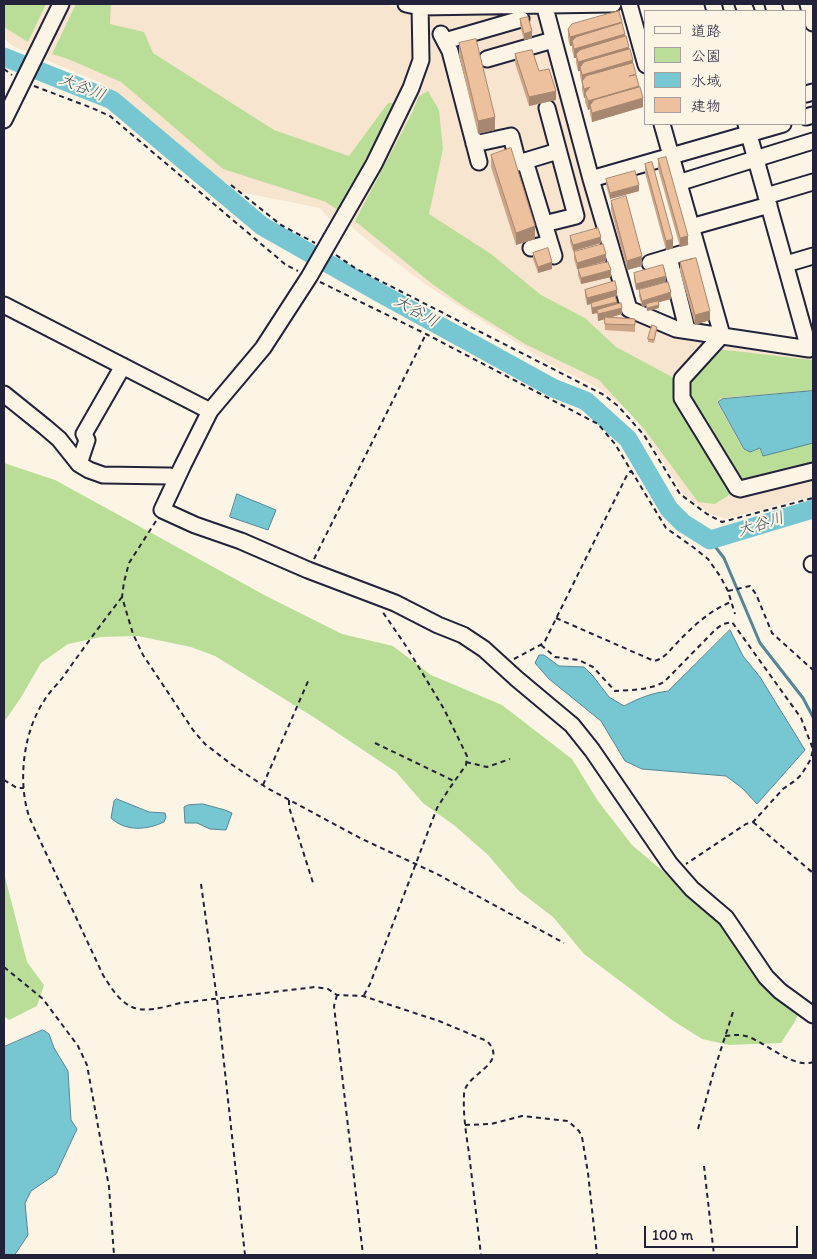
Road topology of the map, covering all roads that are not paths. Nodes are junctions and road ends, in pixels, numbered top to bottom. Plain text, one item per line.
1 (62, 4) edge
2 (544, 4) edge
3 (589, 4) edge
4 (614, 4) edge
5 (629, 4) edge
6 (415, 5) edge
7 (521, 19) edge
8 (553, 40) junction
9 (644, 58) edge
10 (487, 59) dead end
11 (547, 108) dead end
12 (4, 120) edge
13 (662, 125) edge
14 (776, 125) edge
15 (748, 129) edge
16 (813, 141) edge
17 (474, 144) junction
18 (558, 150) junction
19 (671, 156) junction
20 (756, 158) junction
21 (525, 161) junction
22 (479, 162) dead end
23 (591, 178) junction
24 (567, 182) junction
25 (813, 182) edge
26 (678, 183) junction
27 (768, 200) junction
28 (544, 224) junction
29 (691, 227) junction
30 (530, 248) dead end
31 (697, 249) junction
32 (813, 256) edge
33 (669, 257) junction
34 (650, 263) dead end
35 (786, 264) junction
36 (4, 305) edge
37 (684, 330) junction
38 (722, 335) junction
39 (811, 349) edge
40 (122, 366) junction
41 (4, 394) edge
42 (210, 412) junction
43 (78, 464) junction
44 (813, 471) edge
45 (176, 477) junction
46 (813, 1015) edge

1 - 12 street
2 - 3 street
2 - 6 street
2 - 8 street
3 - 4 street
5 - 9 street
6 - 42 street
7 - 17 street
8 - 10 street
8 - 23 street
11 - 18 street
13 - 19 street
14 - 15 street
15 - 19 street
15 - 20 street
16 - 20 street
17 - 21 street
17 - 22 street
18 - 21 street
18 - 24 street
19 - 23 street
19 - 26 street
20 - 26 street
20 - 27 street
21 - 28 street
23 - 24 street
23 - 37 street
24 - 28 street
25 - 27 street
26 - 29 street
27 - 29 street
27 - 35 street
28 - 30 street
29 - 31 street
31 - 33 street
31 - 38 street
32 - 35 street
33 - 34 street
33 - 37 street
35 - 39 street
36 - 40 street
37 - 38 street
38 - 39 street
38 - 44 street
40 - 42 street
40 - 43 street
41 - 43 street
42 - 45 street
43 - 45 street
45 - 46 street

